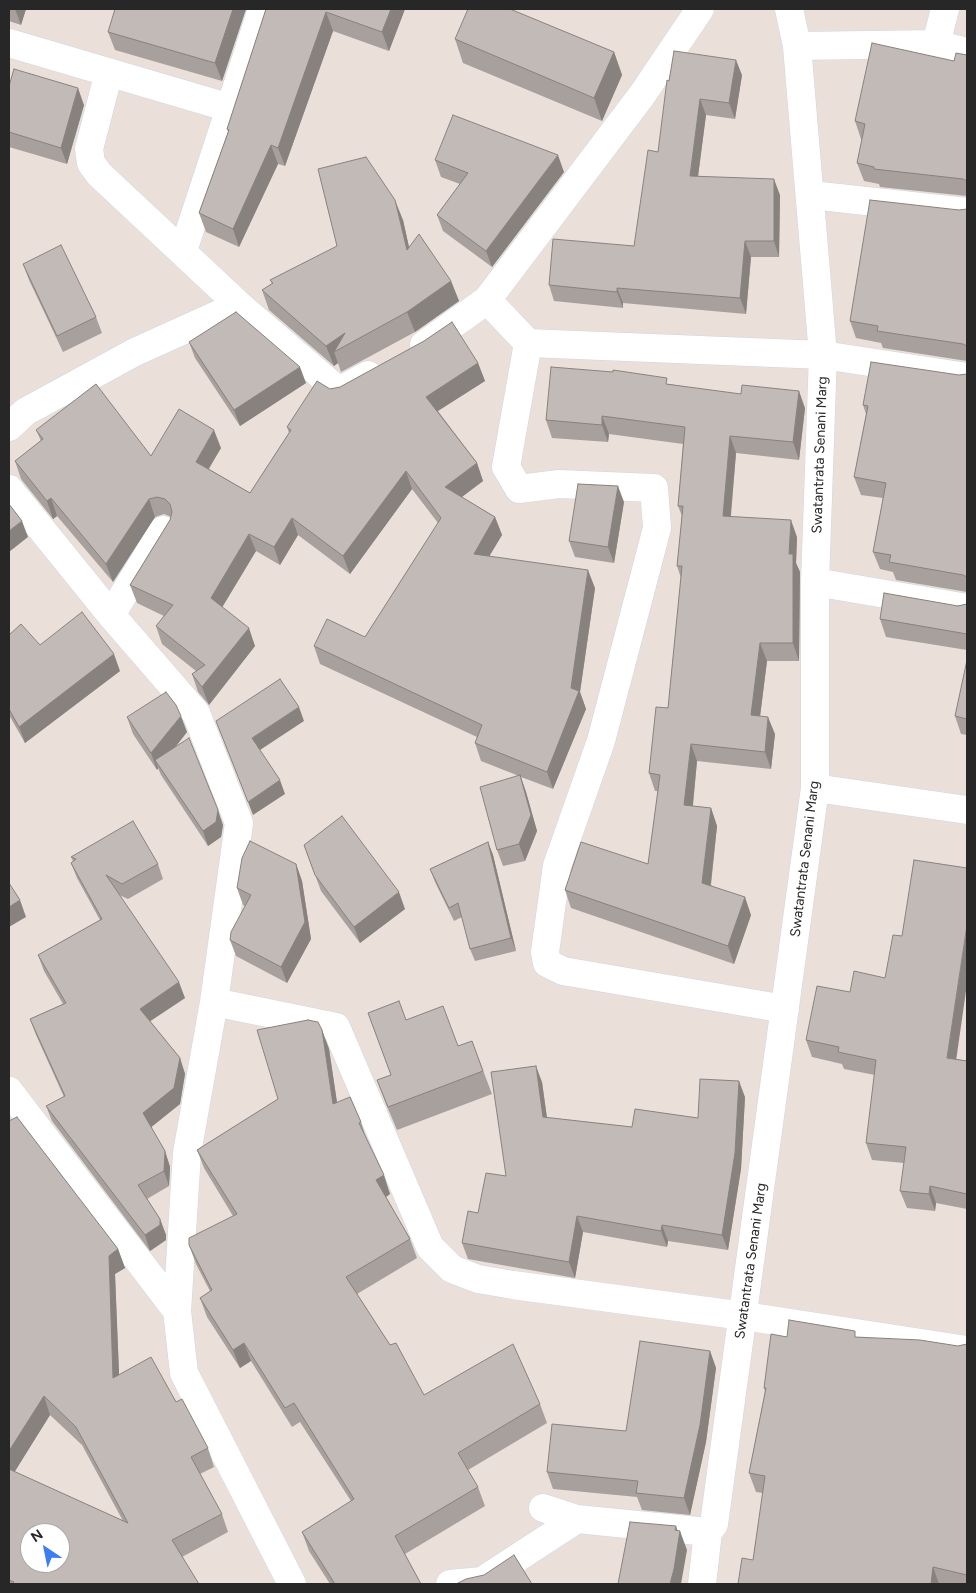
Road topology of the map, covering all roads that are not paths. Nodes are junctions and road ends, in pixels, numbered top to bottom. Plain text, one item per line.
1 (262, 9) edge
2 (699, 9) edge
3 (790, 9) edge
4 (945, 9) edge
5 (9, 43) edge
6 (936, 44) junction
7 (797, 46) junction
8 (967, 52) edge
9 (109, 72) junction
10 (230, 108) junction
11 (811, 195) junction
12 (967, 212) edge
13 (183, 250) junction
14 (487, 300) junction
15 (239, 305) junction
16 (528, 343) junction
17 (823, 355) junction
18 (967, 377) edge
19 (9, 427) edge
20 (9, 489) edge
21 (163, 530) edge
22 (815, 582) junction
23 (967, 608) edge
24 (111, 615) junction
25 (815, 788) junction
26 (967, 810) edge
27 (214, 1002) junction
28 (785, 1009) junction
29 (9, 1092) edge
30 (177, 1311) junction
31 (744, 1316) junction
32 (967, 1350) edge
33 (542, 1508) dead end
34 (577, 1519) junction
35 (708, 1532) junction
36 (292, 1584) edge
37 (450, 1584) edge
38 (702, 1584) edge

1 - 10 street
2 - 14 street
3 - 7 street, Swatantrata Senani Marg
4 - 6 street
5 - 9 street
6 - 7 street
6 - 8 street
7 - 11 street, Swatantrata Senani Marg
9 - 10 street
9 - 13 street
10 - 13 street
11 - 12 street
11 - 17 street, Swatantrata Senani Marg
13 - 15 street
14 - 15 street
14 - 16 street
15 - 19 street
16 - 17 street
16 - 28 street
17 - 18 street
17 - 22 street, Swatantrata Senani Marg
20 - 24 street
21 - 24 street
22 - 23 street
22 - 25 street, Swatantrata Senani Marg
24 - 27 street
25 - 26 street
25 - 28 street, Swatantrata Senani Marg
27 - 30 street
27 - 31 street
28 - 31 street, Swatantrata Senani Marg
29 - 30 street
30 - 36 street
31 - 32 street
31 - 35 street, Swatantrata Senani Marg
33 - 34 street
34 - 35 street
34 - 37 street
35 - 38 street, Swatantrata Senani Marg

